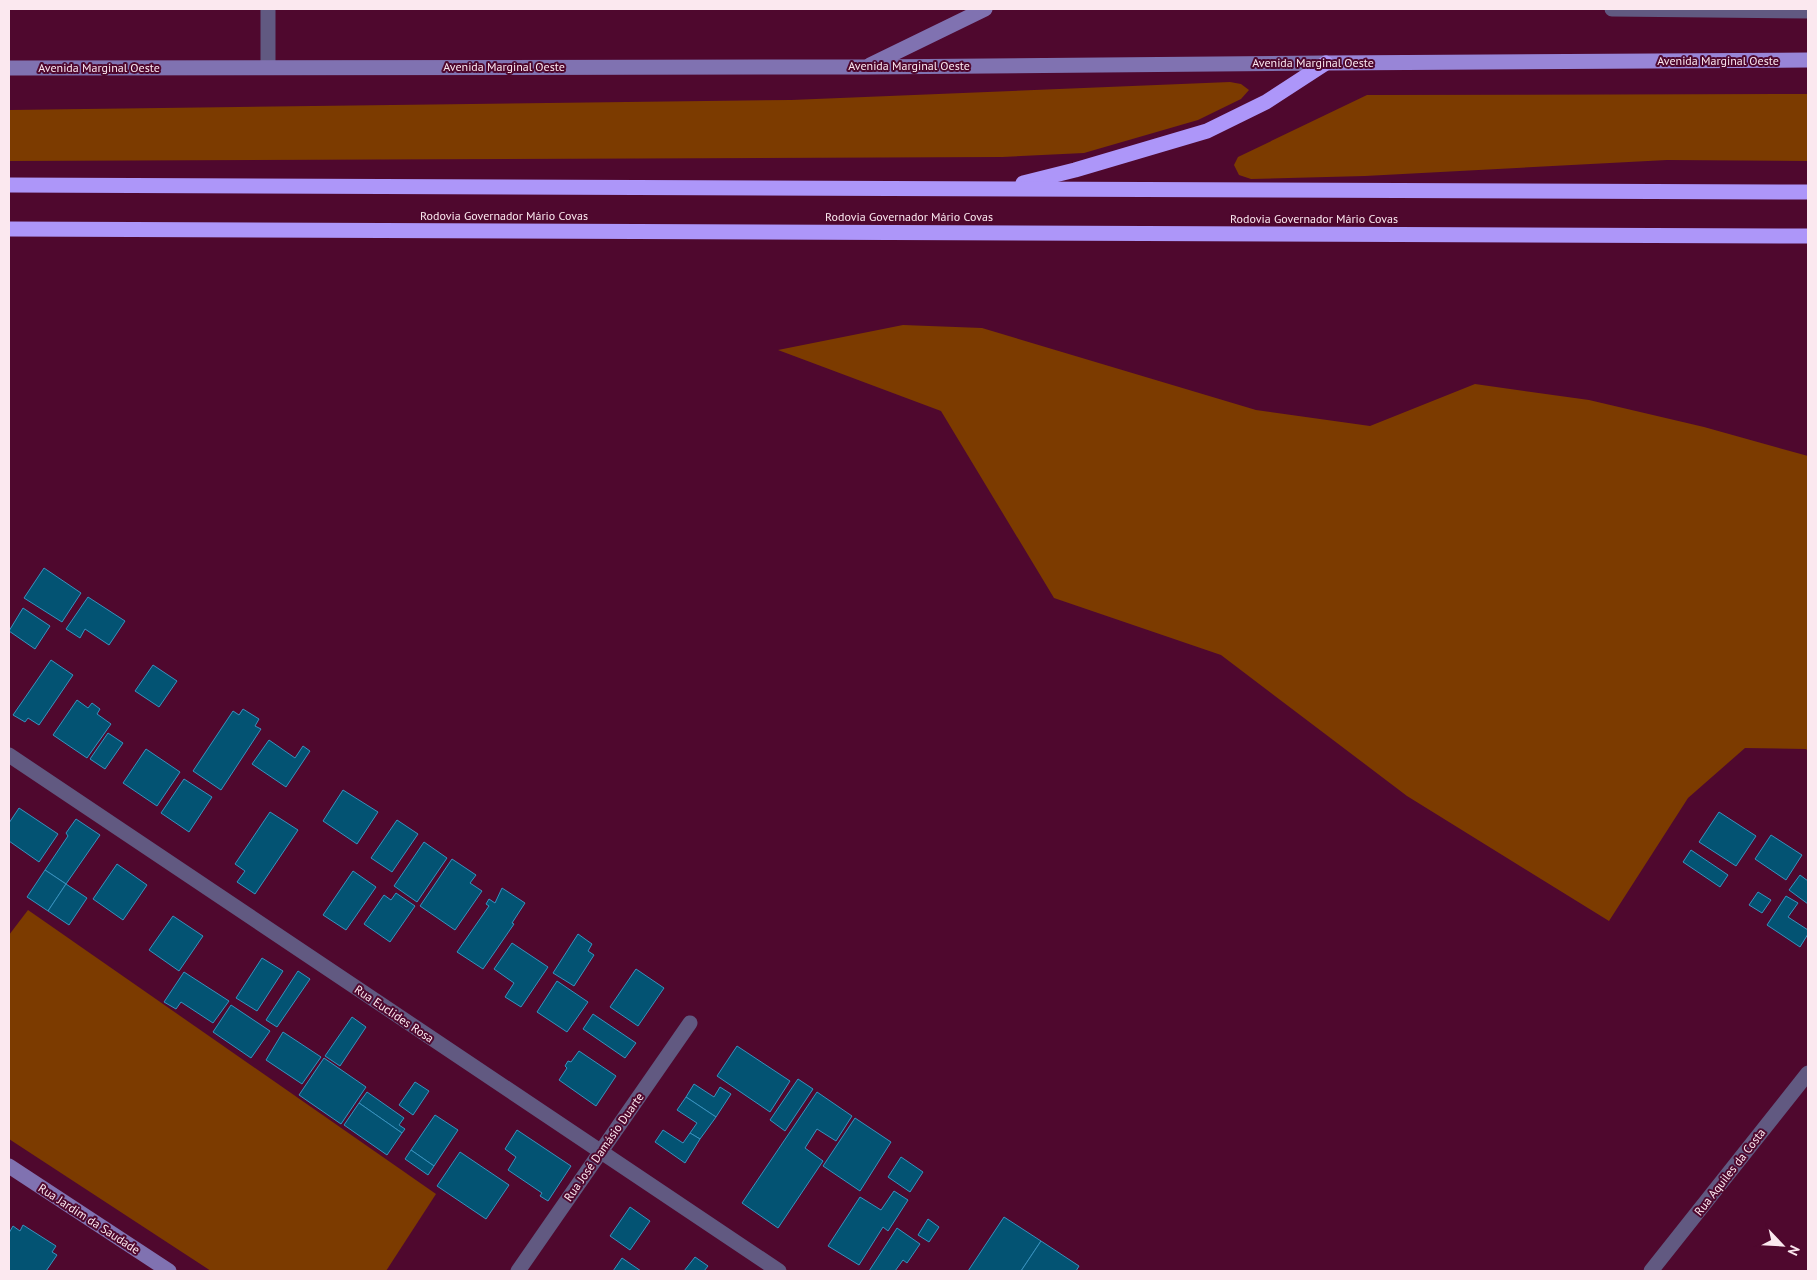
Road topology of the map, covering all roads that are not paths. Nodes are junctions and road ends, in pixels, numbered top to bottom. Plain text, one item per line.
1 (268, 9) edge
2 (985, 9) edge
3 (1612, 9) edge
4 (1808, 11) edge
5 (1808, 60) edge
6 (1326, 63) junction
7 (268, 67) junction
8 (866, 67) junction
9 (9, 68) edge
10 (9, 185) edge
11 (1000, 189) junction
12 (1808, 192) edge
13 (9, 228) edge
14 (1808, 236) edge
15 (9, 755) edge
16 (690, 1023) dead end
17 (1808, 1073) edge
18 (600, 1153) junction
19 (9, 1166) edge
20 (169, 1271) edge
21 (518, 1271) edge
22 (779, 1271) edge
23 (1651, 1271) edge

1 - 7 street
2 - 8 main road
3 - 4 street
5 - 6 main road, Avenida Marginal Oeste
6 - 8 main road, Avenida Marginal Oeste
6 - 11 highway
7 - 8 main road, Avenida Marginal Oeste
7 - 9 main road, Avenida Marginal Oeste
10 - 11 highway
11 - 12 highway
13 - 14 highway, Rodovia Governador Mário Covas
15 - 18 street, Rua Euclides Rosa
16 - 18 street, Rua José Damásio Duarte
17 - 23 street, Rua Aquiles da Costa
18 - 21 street, Rua José Damásio Duarte
18 - 22 street, Rua Euclides Rosa
19 - 20 main road, Rua Jardim da Saudade

